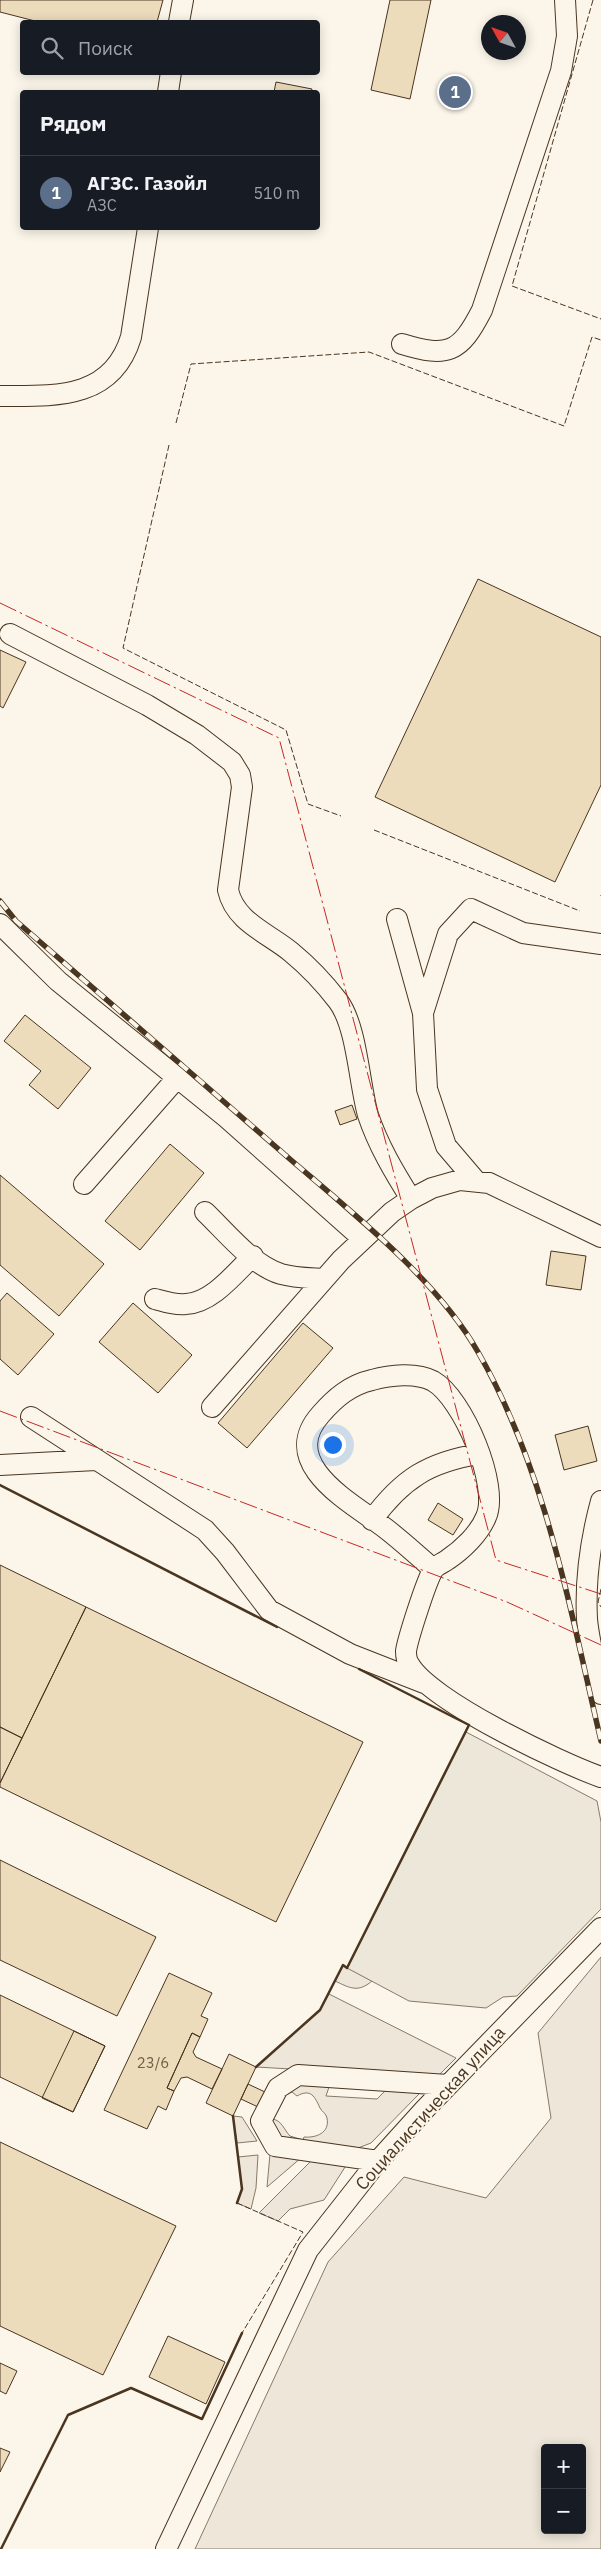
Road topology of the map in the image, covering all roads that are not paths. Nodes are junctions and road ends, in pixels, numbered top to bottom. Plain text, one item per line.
1 (183, 0) edge
2 (565, 0) edge
3 (179, 20) edge
4 (171, 75) edge
5 (168, 90) edge
6 (148, 230) edge
7 (402, 344) dead end
8 (0, 396) edge
9 (10, 634) dead end
10 (397, 919) dead end
11 (0, 924) edge
12 (601, 944) edge
13 (423, 1012) junction
14 (177, 1078) junction
15 (475, 1180) junction
16 (84, 1184) dead end
17 (411, 1199) junction
18 (205, 1212) dead end
19 (601, 1236) edge
20 (363, 1239) junction
21 (253, 1256) junction
22 (324, 1279) junction
23 (155, 1300) dead end
24 (212, 1407) dead end
25 (32, 1417) dead end
26 (479, 1454) junction
27 (96, 1460) junction
28 (0, 1464) edge
29 (601, 1501) edge
30 (372, 1520) junction
31 (433, 1569) junction
32 (428, 1684) junction
33 (601, 1694) edge
34 (601, 1777) edge
35 (601, 1928) edge
36 (448, 2085) junction
37 (378, 2161) junction
38 (166, 2549) edge

1 - 3 street
2 - 7 street
4 - 5 street
6 - 8 street
9 - 17 street
10 - 13 street
11 - 14 street
12 - 13 street
13 - 15 street
14 - 16 street
14 - 20 street
15 - 17 street
15 - 19 street
17 - 20 street
18 - 21 street
20 - 22 street
21 - 22 street
21 - 23 street
22 - 24 street
25 - 27 street
26 - 30 street
26 - 30 street
26 - 31 street
27 - 28 street
27 - 32 street
29 - 33 street
30 - 31 street
31 - 32 street
32 - 34 street
35 - 36 street, Социалистическая улица
36 - 37 street, Социалистическая улица
36 - 37 street
37 - 38 street, Социалистическая улица

